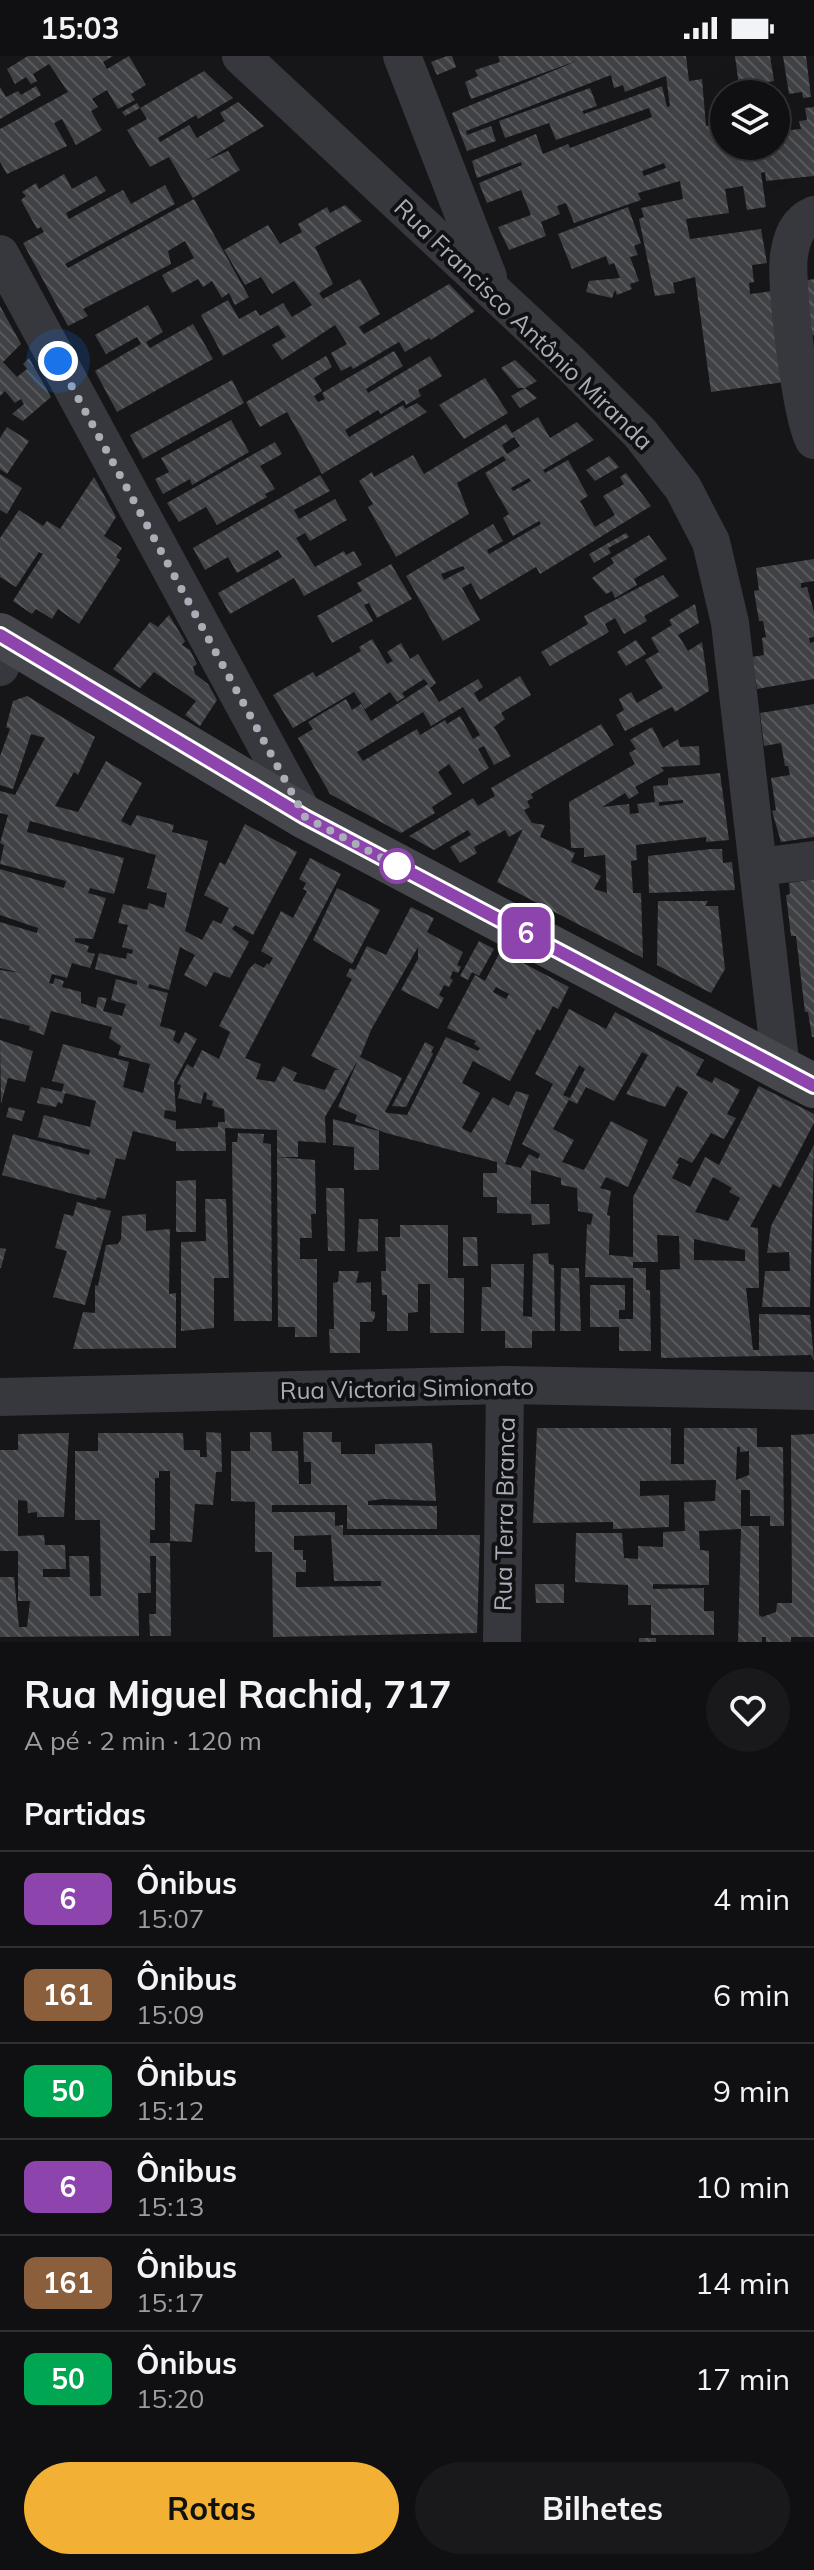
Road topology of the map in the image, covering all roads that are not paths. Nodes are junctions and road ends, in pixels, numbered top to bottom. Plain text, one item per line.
1 (241, 56) edge
2 (402, 56) edge
3 (814, 215) edge
4 (0, 254) edge
5 (492, 287) junction
6 (814, 440) edge
7 (3, 647) edge
8 (305, 817) junction
9 (814, 860) edge
10 (760, 867) junction
11 (797, 1078) edge
12 (505, 1385) junction
13 (814, 1391) edge
14 (0, 1397) edge
15 (502, 1642) edge

1 - 5 street, Rua Francisco Antônio Miranda
2 - 5 street
3 - 6 street
4 - 8 street
5 - 10 street, Rua Francisco Antônio Miranda
7 - 8 main road
8 - 11 main road
9 - 10 street
10 - 11 street, Rua Francisco Antônio Miranda
12 - 13 street, Rua Victoria Simionato
12 - 14 street, Rua Victoria Simionato
12 - 15 street, Rua Terra Branca

